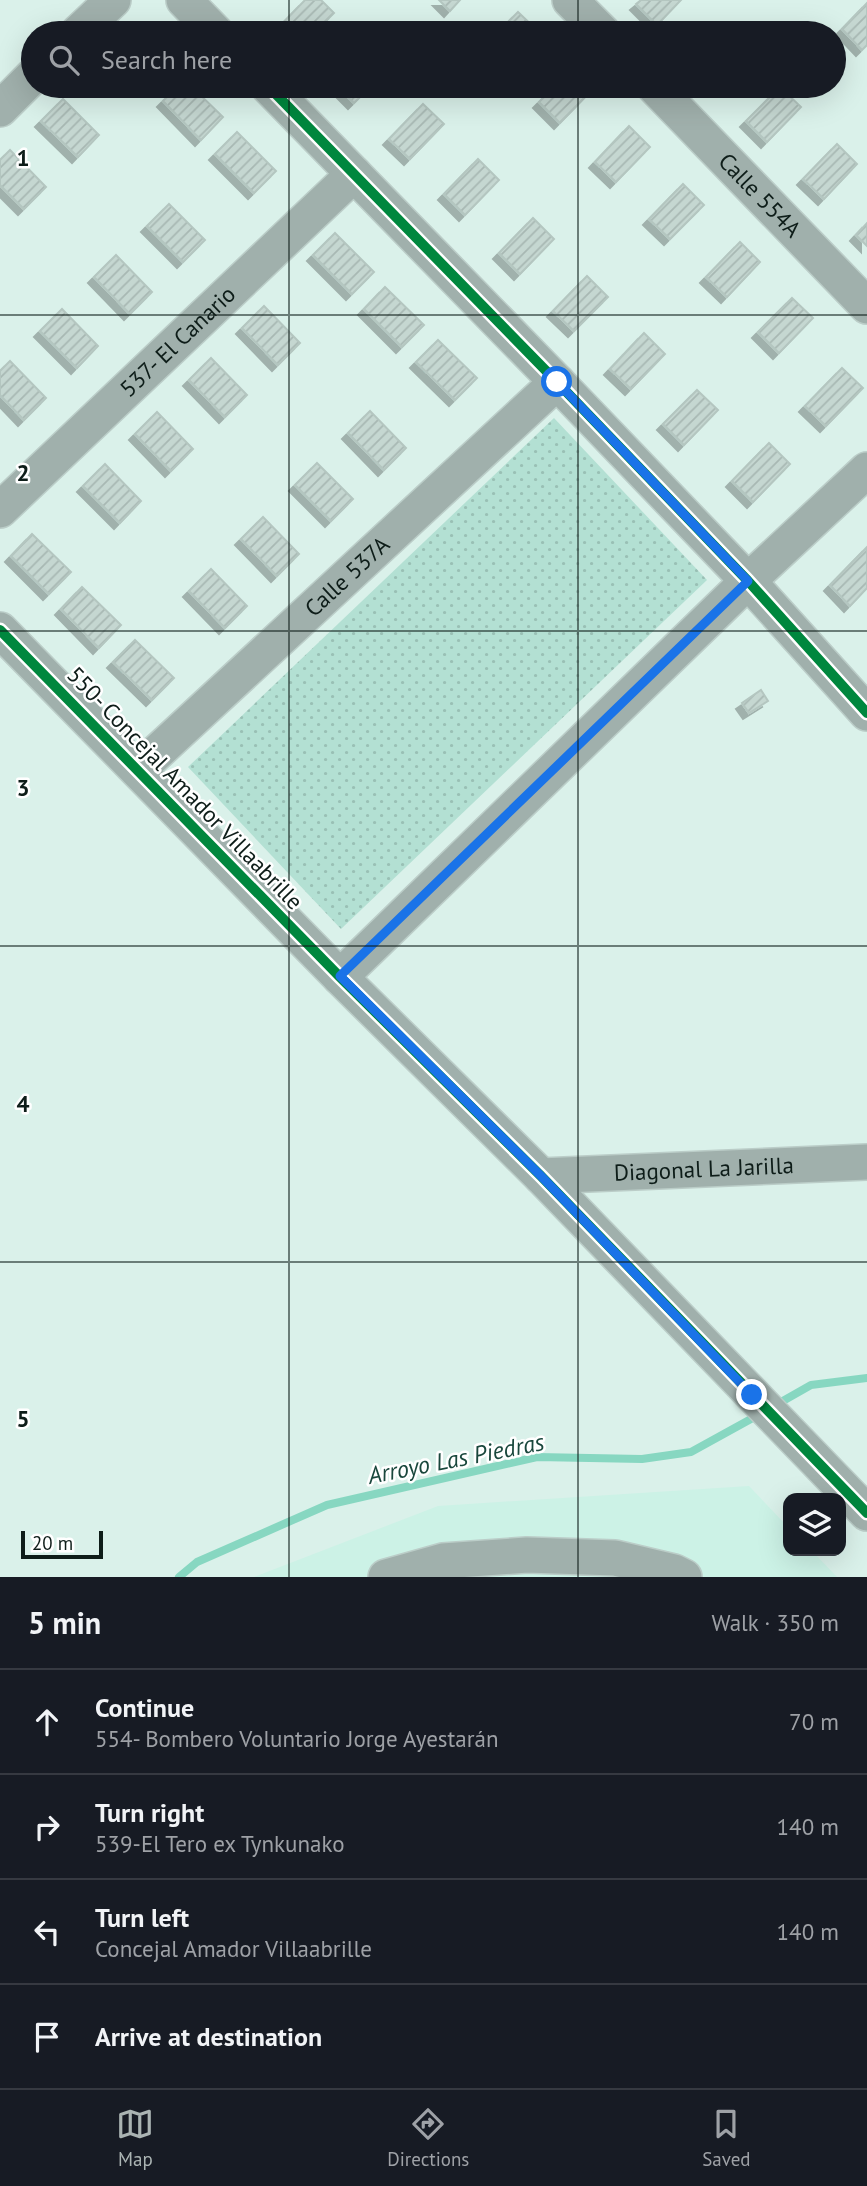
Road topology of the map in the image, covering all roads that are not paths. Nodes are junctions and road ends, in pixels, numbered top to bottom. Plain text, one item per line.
1 (113, 0) edge
2 (184, 0) edge
3 (570, 0) edge
4 (91, 21) edge
5 (204, 21) edge
6 (591, 21) edge
7 (21, 88) edge
8 (280, 98) edge
9 (665, 98) edge
10 (0, 108) edge
11 (354, 174) junction
12 (867, 306) edge
13 (557, 382) junction
14 (867, 470) edge
15 (0, 510) edge
16 (748, 581) junction
17 (0, 630) edge
18 (867, 713) edge
19 (138, 770) junction
20 (340, 976) junction
21 (867, 1163) edge
22 (541, 1176) junction
23 (867, 1513) edge
24 (386, 1577) edge
25 (684, 1577) edge

1 - 4 street
2 - 5 street
3 - 6 street
7 - 10 street
8 - 11 street
9 - 12 street, Calle 554A
11 - 13 street
11 - 15 street, 537- El Canario
13 - 16 street
13 - 19 street, Calle 537A
14 - 16 street
16 - 18 street
16 - 20 street
17 - 19 street, 550- Concejal Amador Villaabrille
19 - 20 street, 550- Concejal Amador Villaabrille
20 - 22 street, 550- Concejal Amador Villaabrille
21 - 22 street, Diagonal La Jarilla
22 - 23 street, 550- Concejal Amador Villaabrille
24 - 25 street

